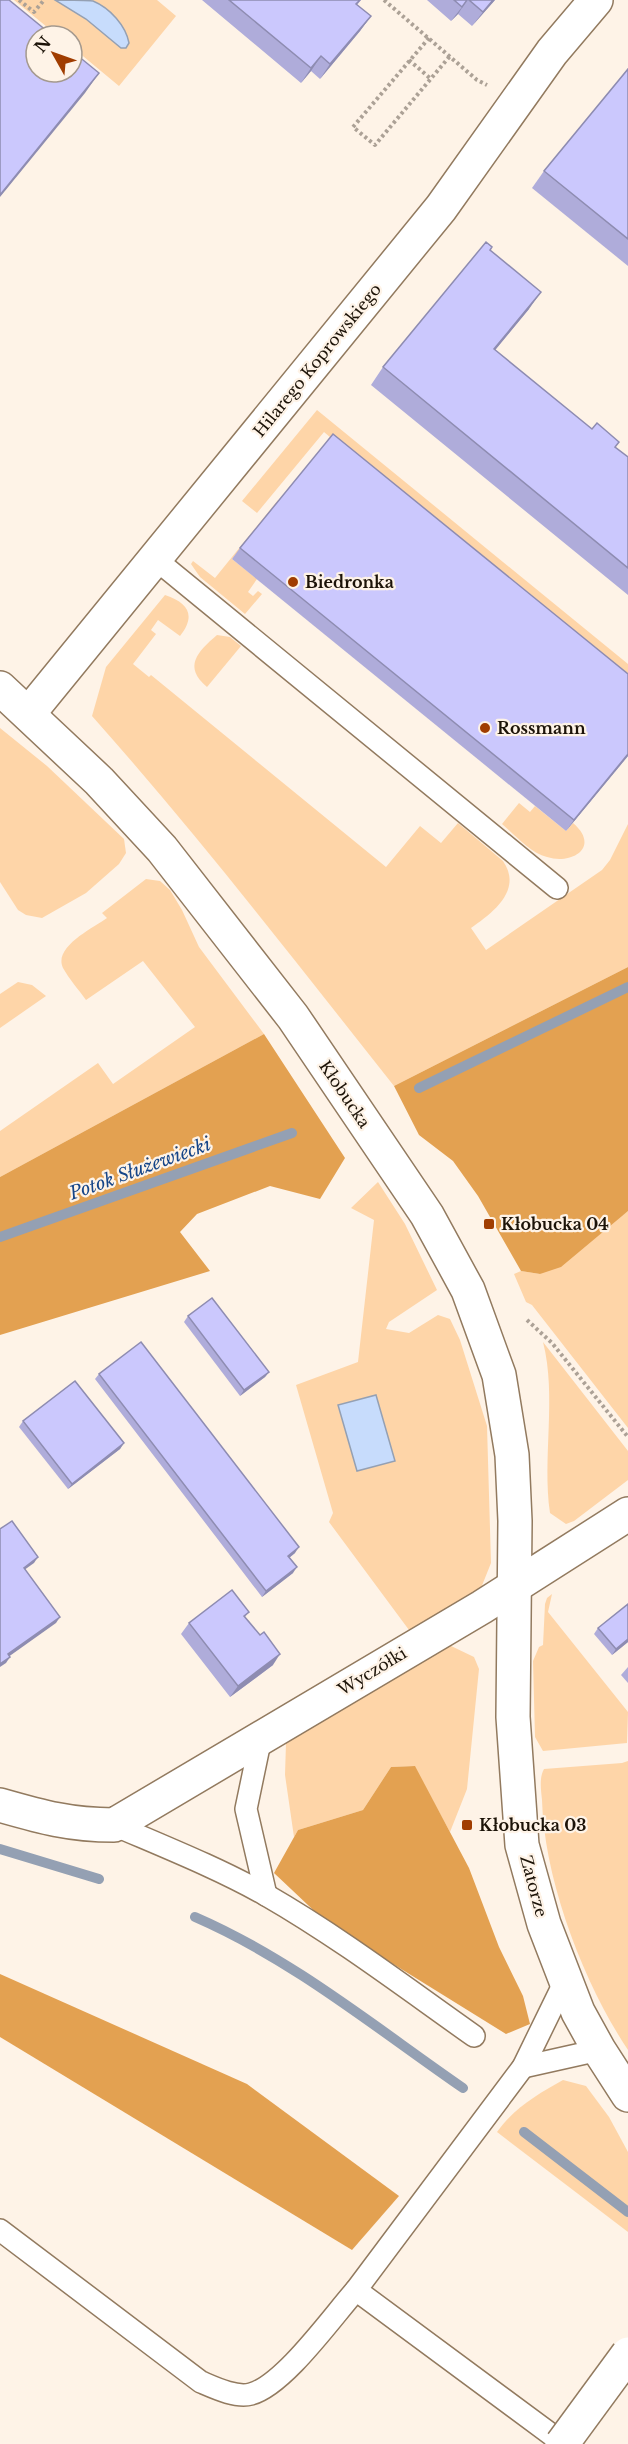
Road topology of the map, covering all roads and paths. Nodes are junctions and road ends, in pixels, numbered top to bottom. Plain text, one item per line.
1 (19, 0) edge
2 (44, 0) edge
3 (384, 0) edge
4 (596, 0) edge
5 (429, 38) junction
6 (450, 56) junction
7 (409, 60) junction
8 (431, 79) junction
9 (477, 80) dead end
10 (154, 558) junction
11 (0, 688) edge
12 (29, 713) junction
13 (557, 888) dead end
14 (527, 1320) dead end
15 (628, 1437) edge
16 (628, 1514) edge
17 (514, 1585) junction
18 (261, 1737) junction
19 (0, 1806) edge
20 (114, 1825) junction
21 (266, 1895) junction
22 (565, 1981) junction
23 (474, 2036) dead end
24 (599, 2050) junction
25 (523, 2067) junction
26 (628, 2095) edge
27 (0, 2230) edge
28 (356, 2290) junction
29 (628, 2354) edge
30 (563, 2444) edge

1 - 2 path
3 - 5 path
4 - 10 street, Hilarego Koprowskiego
5 - 6 path
5 - 7 path
6 - 8 path
6 - 9 path
7 - 8 path
7 - 8 path
10 - 12 street, Hilarego Koprowskiego
10 - 13 lane
11 - 12 street, Kłobucka
12 - 17 street, Kłobucka
14 - 15 path
16 - 17 street, Wyczółki
17 - 18 street, Wyczółki
17 - 22 street, Zatorze
18 - 20 street, Wyczółki
18 - 21 lane
19 - 20 street
20 - 21 lane
21 - 23 lane
22 - 24 street, Zatorze
22 - 25 lane
24 - 25 lane
24 - 26 street, Zatorze
25 - 28 lane
27 - 28 lane
28 - 30 lane
29 - 30 street, bridge

